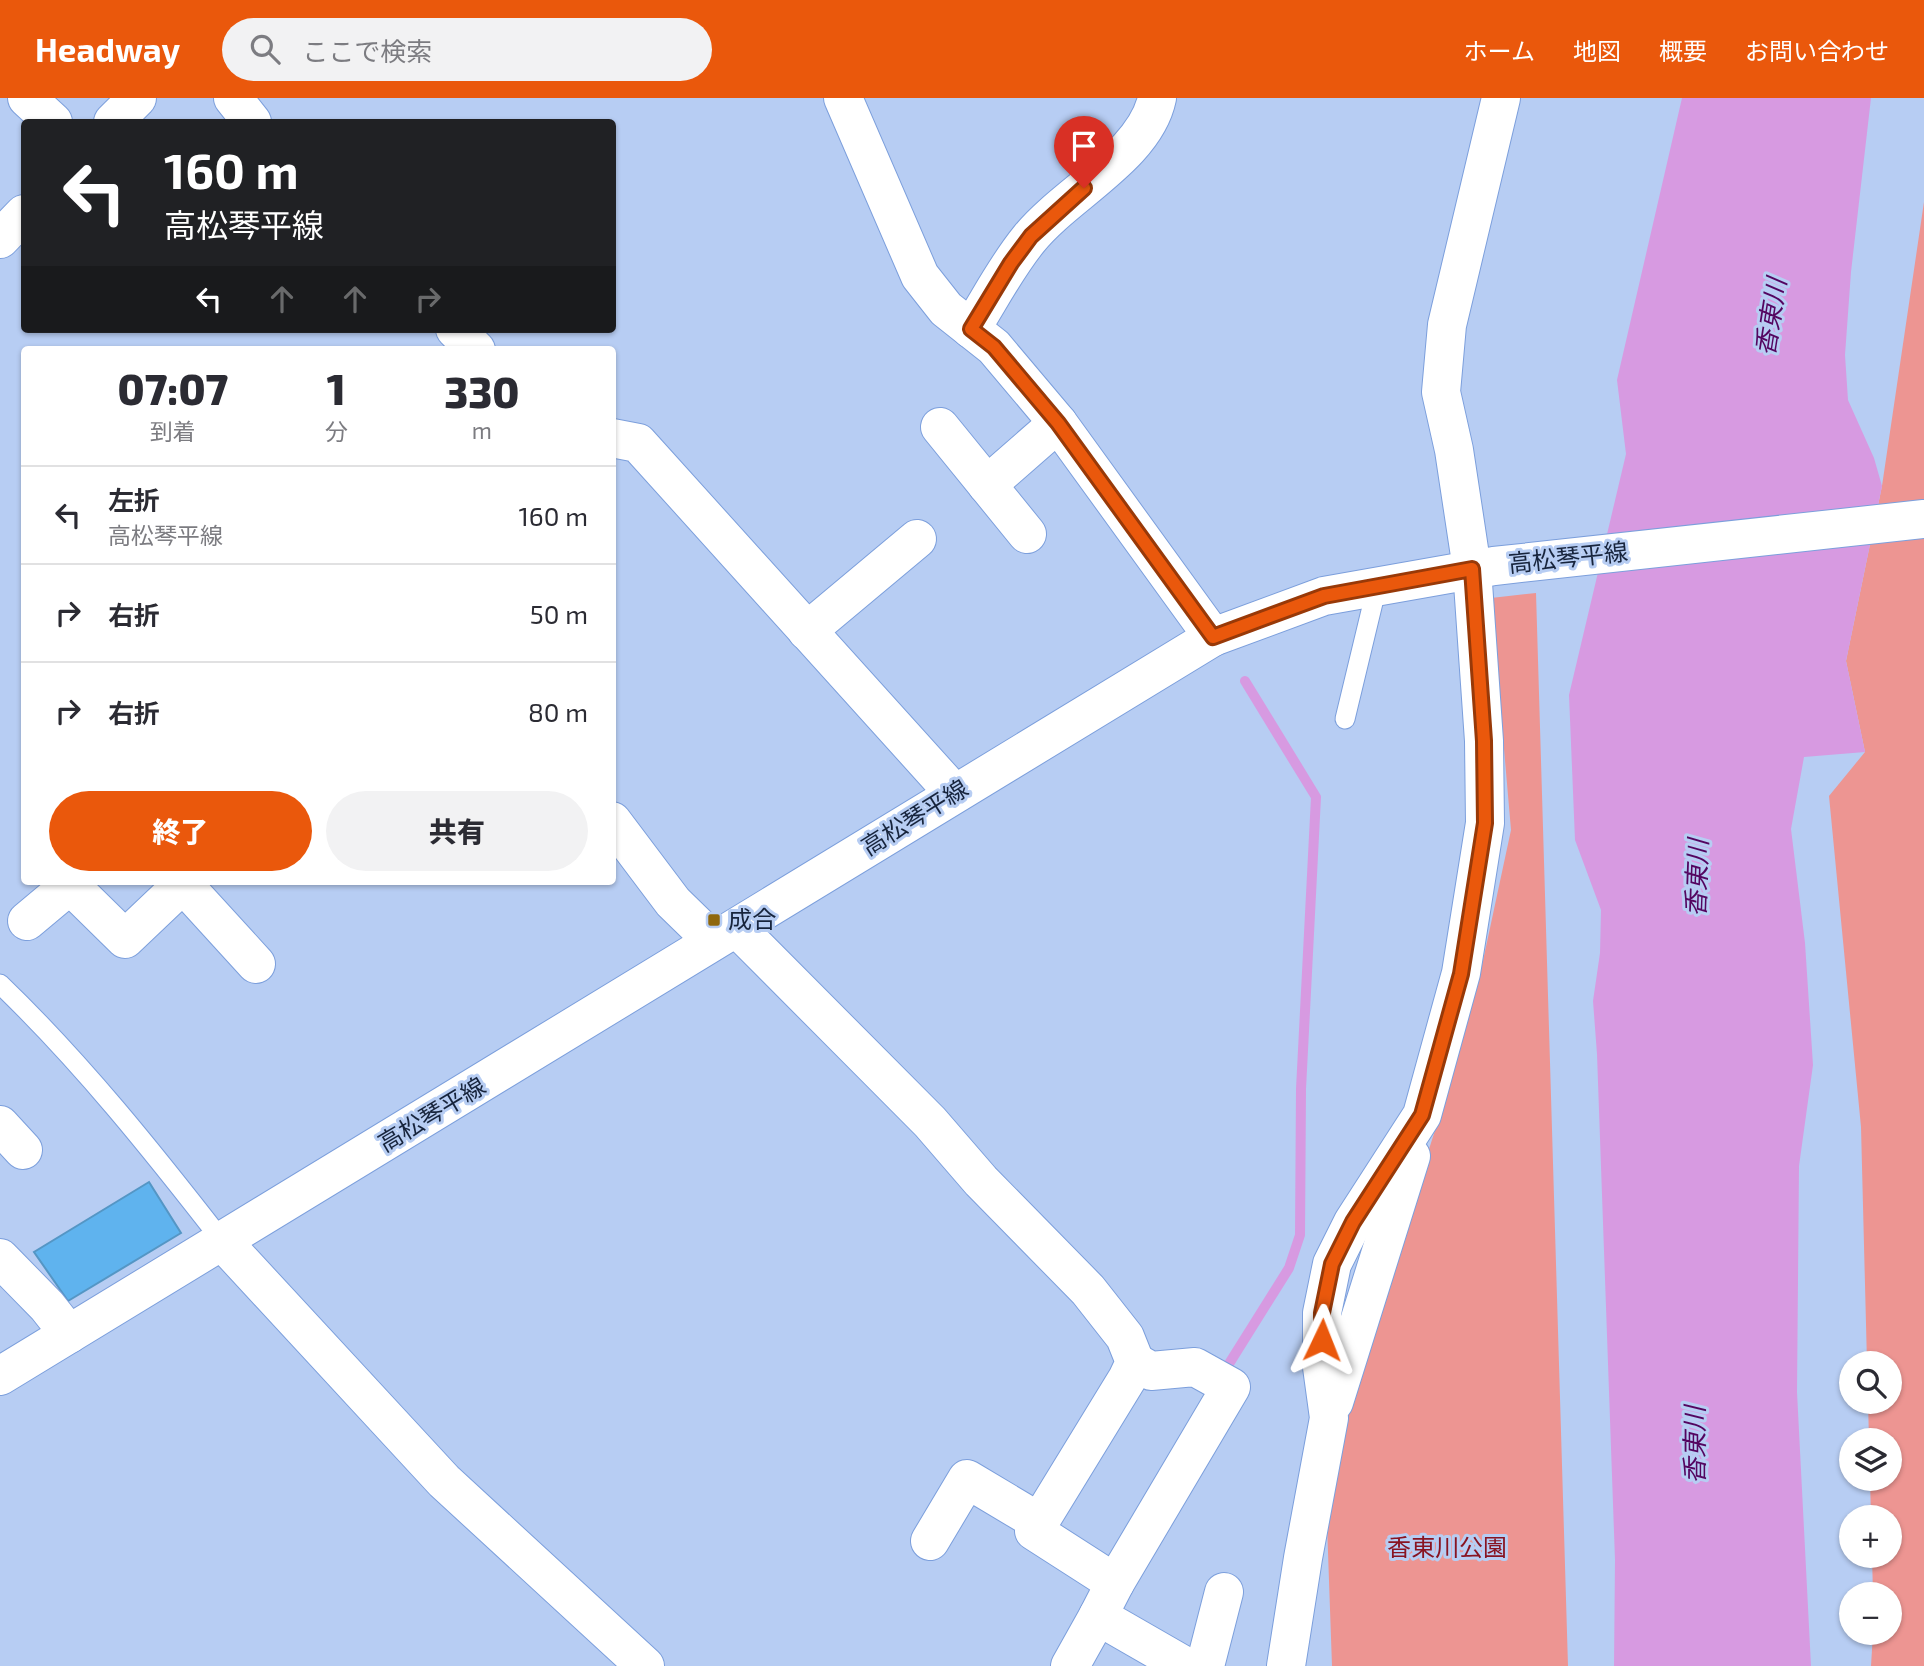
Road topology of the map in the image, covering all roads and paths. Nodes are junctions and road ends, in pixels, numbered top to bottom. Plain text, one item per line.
1 (27, 98) edge
2 (137, 98) edge
3 (233, 98) edge
4 (843, 98) edge
5 (1157, 98) edge
6 (1501, 98) edge
7 (50, 119) edge
8 (116, 119) edge
9 (250, 119) edge
10 (21, 217) edge
11 (0, 239) edge
12 (971, 329) junction
13 (459, 333) edge
14 (472, 346) edge
15 (1058, 423) junction
16 (940, 427) dead end
17 (621, 450) edge
18 (987, 485) junction
19 (1924, 519) edge
20 (1027, 534) dead end
21 (917, 539) dead end
22 (1483, 568) junction
23 (1377, 586) junction
24 (807, 631) junction
25 (1213, 637) junction
26 (1345, 719) dead end
27 (954, 793) junction
28 (616, 826) edge
29 (70, 885) edge
30 (70, 885) edge
31 (182, 885) edge
32 (186, 885) edge
33 (27, 921) dead end
34 (725, 935) junction
35 (256, 964) dead end
36 (0, 984) edge
37 (223, 1242) junction
38 (0, 1258) edge
39 (69, 1334) junction
40 (1135, 1362) junction
41 (0, 1376) edge
42 (1039, 1522) junction
43 (930, 1541) dead end
44 (1105, 1587) junction
45 (1224, 1592) dead end
46 (645, 1666) edge
47 (1069, 1666) edge
48 (1185, 1666) edge
49 (1205, 1666) edge
50 (1286, 1666) edge

1 - 7 street
2 - 8 street
3 - 9 street
4 - 12 street
5 - 12 street
6 - 22 street
10 - 11 street
12 - 15 street
13 - 14 street
15 - 18 street
15 - 25 street
16 - 18 street
17 - 24 street
18 - 20 street
19 - 22 street, 高松琴平線
21 - 24 street
22 - 23 street, 高松琴平線
22 - 50 street
23 - 25 street, 高松琴平線
23 - 26 lane
24 - 27 street
25 - 27 street, 高松琴平線
27 - 34 street, 高松琴平線
28 - 34 street
29 - 31 street
30 - 33 street
32 - 35 street
34 - 37 street, 高松琴平線
34 - 40 street
36 - 37 lane
37 - 39 street, 高松琴平線
37 - 46 street
38 - 39 street
39 - 41 street, 高松琴平線
40 - 42 street
40 - 44 street
42 - 43 street
42 - 44 street
44 - 47 street
44 - 48 street
45 - 49 street

